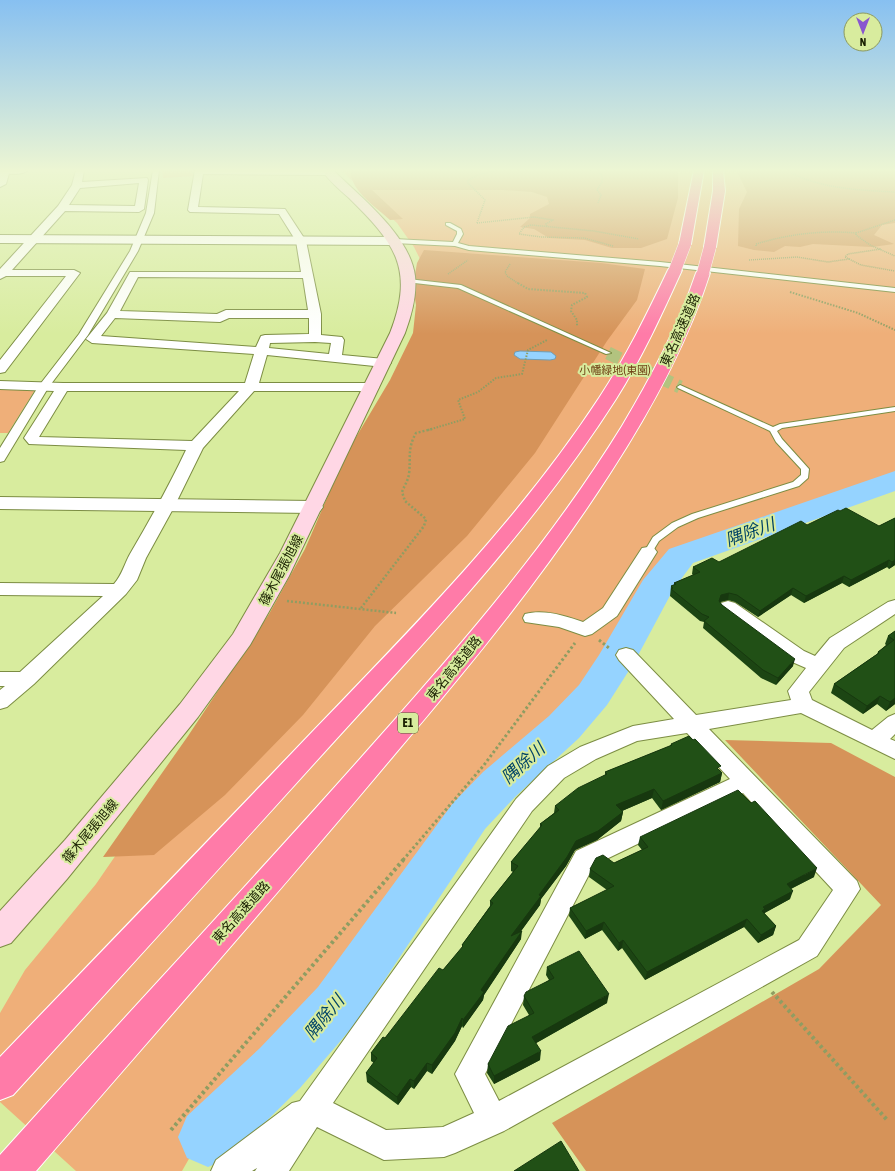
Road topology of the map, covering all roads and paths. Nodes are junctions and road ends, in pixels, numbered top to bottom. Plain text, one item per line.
1 (47, 225) edge
2 (145, 225) edge
3 (291, 225) edge
4 (381, 225) edge
5 (449, 225) edge
6 (689, 225) edge
7 (714, 225) edge
8 (881, 225) edge
9 (547, 227) joint
10 (856, 233) junction
11 (0, 239) edge
12 (34, 239) junction
13 (639, 239) dead end
14 (138, 240) junction
15 (301, 241) junction
16 (394, 241) junction
17 (455, 244) junction
18 (756, 246) dead end
19 (616, 247) dead end
20 (881, 249) junction
21 (895, 256) edge
22 (510, 258) dead end
23 (471, 259) dead end
24 (849, 259) junction
25 (745, 260) dead end
26 (895, 271) edge
27 (1, 275) edge
28 (308, 275) junction
29 (408, 281) junction
30 (449, 284) junction
31 (895, 285) edge
32 (784, 290) dead end
33 (895, 290) edge
34 (112, 314) junction
35 (316, 314) junction
36 (895, 330) edge
37 (564, 334) junction
38 (315, 338) junction
39 (576, 339) junction
40 (261, 351) junction
41 (608, 353) tunnel mouth
42 (335, 359) junction
43 (384, 363) junction
44 (0, 369) edge
45 (0, 385) edge
46 (251, 386) junction
47 (43, 387) junction
48 (63, 387) junction
49 (372, 387) junction
50 (680, 387) tunnel mouth
51 (895, 409) edge
52 (773, 430) junction
53 (196, 446) junction
54 (0, 458) edge
55 (0, 503) edge
56 (166, 507) junction
57 (313, 507) junction
58 (648, 552) joint
59 (0, 589) edge
60 (120, 590) junction
61 (266, 599) junction
62 (895, 606) edge
63 (361, 608) junction
64 (728, 608) edge
65 (396, 613) dead end
66 (532, 618) dead end
67 (585, 630) junction
68 (620, 653) joint
69 (818, 666) junction
70 (0, 678) edge
71 (27, 678) junction
72 (0, 702) edge
73 (803, 705) junction
74 (895, 722) edge
75 (693, 724) junction
76 (874, 740) junction
77 (895, 751) edge
78 (746, 782) junction
79 (0, 933) edge
80 (757, 976) junction
81 (5, 1077) edge
82 (312, 1108) junction
83 (493, 1120) junction
84 (888, 1121) dead end
85 (171, 1130) dead end
86 (11, 1171) edge
87 (227, 1171) edge
88 (272, 1171) edge

1 - 12 street
2 - 14 street
3 - 15 street
4 - 16 main road, 篠木尾張旭線
5 - 17 lane
6 - 81 highway, bridge
7 - 86 highway, 東名高速道路 / E1, bridge
8 - 10 path
9 - 13 path
9 - 19 path
10 - 18 path
10 - 20 path
11 - 12 street
12 - 14 street
12 - 27 street
14 - 15 street
14 - 47 street
15 - 16 street
15 - 28 street
16 - 17 lane
16 - 29 main road, 篠木尾張旭線
17 - 31 lane
17 - 33 lane
20 - 21 path
20 - 24 path
22 - 39 path
23 - 30 path
24 - 25 path
24 - 26 path
27 - 44 street
28 - 34 street
28 - 35 street
29 - 30 lane
29 - 43 main road, 篠木尾張旭線
30 - 37 lane
32 - 36 path
34 - 35 street
34 - 40 street
35 - 38 street
37 - 39 lane
37 - 63 path
38 - 40 street
38 - 42 street
39 - 41 lane
40 - 42 street
40 - 46 street
42 - 43 street
43 - 49 main road, 篠木尾張旭線
45 - 47 street
46 - 48 street
46 - 49 street
46 - 53 street
47 - 48 street
47 - 54 street
48 - 53 street
49 - 57 main road, 篠木尾張旭線
50 - 52 lane
51 - 52 lane
52 - 58 lane
53 - 56 street
55 - 56 street
56 - 57 street
56 - 60 street
57 - 61 main road, 篠木尾張旭線
58 - 67 street
59 - 60 street
60 - 71 street
61 - 63 path
61 - 79 main road, 篠木尾張旭線
62 - 69 street
63 - 65 path
64 - 69 street
66 - 67 street
67 - 68 path
67 - 85 path
68 - 75 street
69 - 73 street
70 - 71 street
71 - 72 street
73 - 75 street
73 - 76 street
74 - 76 street
75 - 78 street
75 - 82 street
76 - 77 street
78 - 80 street
78 - 83 street
80 - 83 street
80 - 84 path
82 - 83 street
82 - 87 street
82 - 88 street

